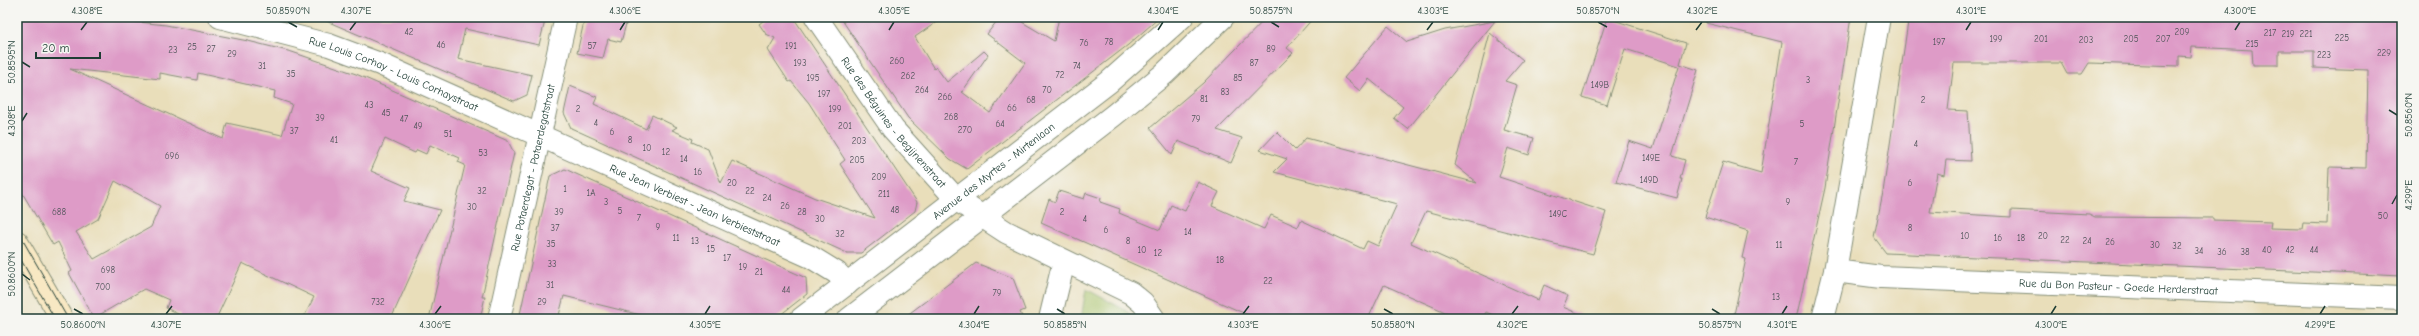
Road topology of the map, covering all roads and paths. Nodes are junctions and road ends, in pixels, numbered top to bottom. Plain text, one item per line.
1 (220, 17) edge
2 (566, 17) edge
3 (816, 17) edge
4 (1182, 17) edge
5 (1223, 17) edge
6 (1879, 17) edge
7 (539, 134) junction
8 (957, 200) junction
9 (982, 217) junction
10 (17, 242) edge
11 (1064, 260) junction
12 (1835, 271) junction
13 (847, 284) junction
14 (2402, 298) edge
15 (62, 319) edge
16 (499, 319) edge
17 (801, 319) edge
18 (849, 319) edge
19 (1050, 319) edge
20 (1154, 319) edge
21 (1823, 319) edge

1 - 7 street, Rue Louis Corhay - Louis Corhaystraat
2 - 7 street, Rue Potaerdegat - Potaerdegatstraat
3 - 8 street, Rue des Béguines - Begijnenstraat
4 - 8 street, Avenue des Myrtes - Mirtenlaan
5 - 9 street
6 - 12 street
7 - 13 street, Rue Jean Verbiest - Jean Verbieststraat
7 - 16 street, Rue Potaerdegat - Potaerdegatstraat
8 - 9 street, Rue des Béguines - Begijnenstraat
8 - 13 street, Avenue des Myrtes - Mirtenlaan
9 - 11 street, Rue des Béguines - Begijnenstraat
9 - 18 street
10 - 15 main road
11 - 19 street
11 - 20 street, Rue des Béguines - Begijnenstraat
12 - 14 street, Rue du Bon Pasteur - Goede Herderstraat
12 - 21 street
13 - 17 street, Avenue des Myrtes - Mirtenlaan

